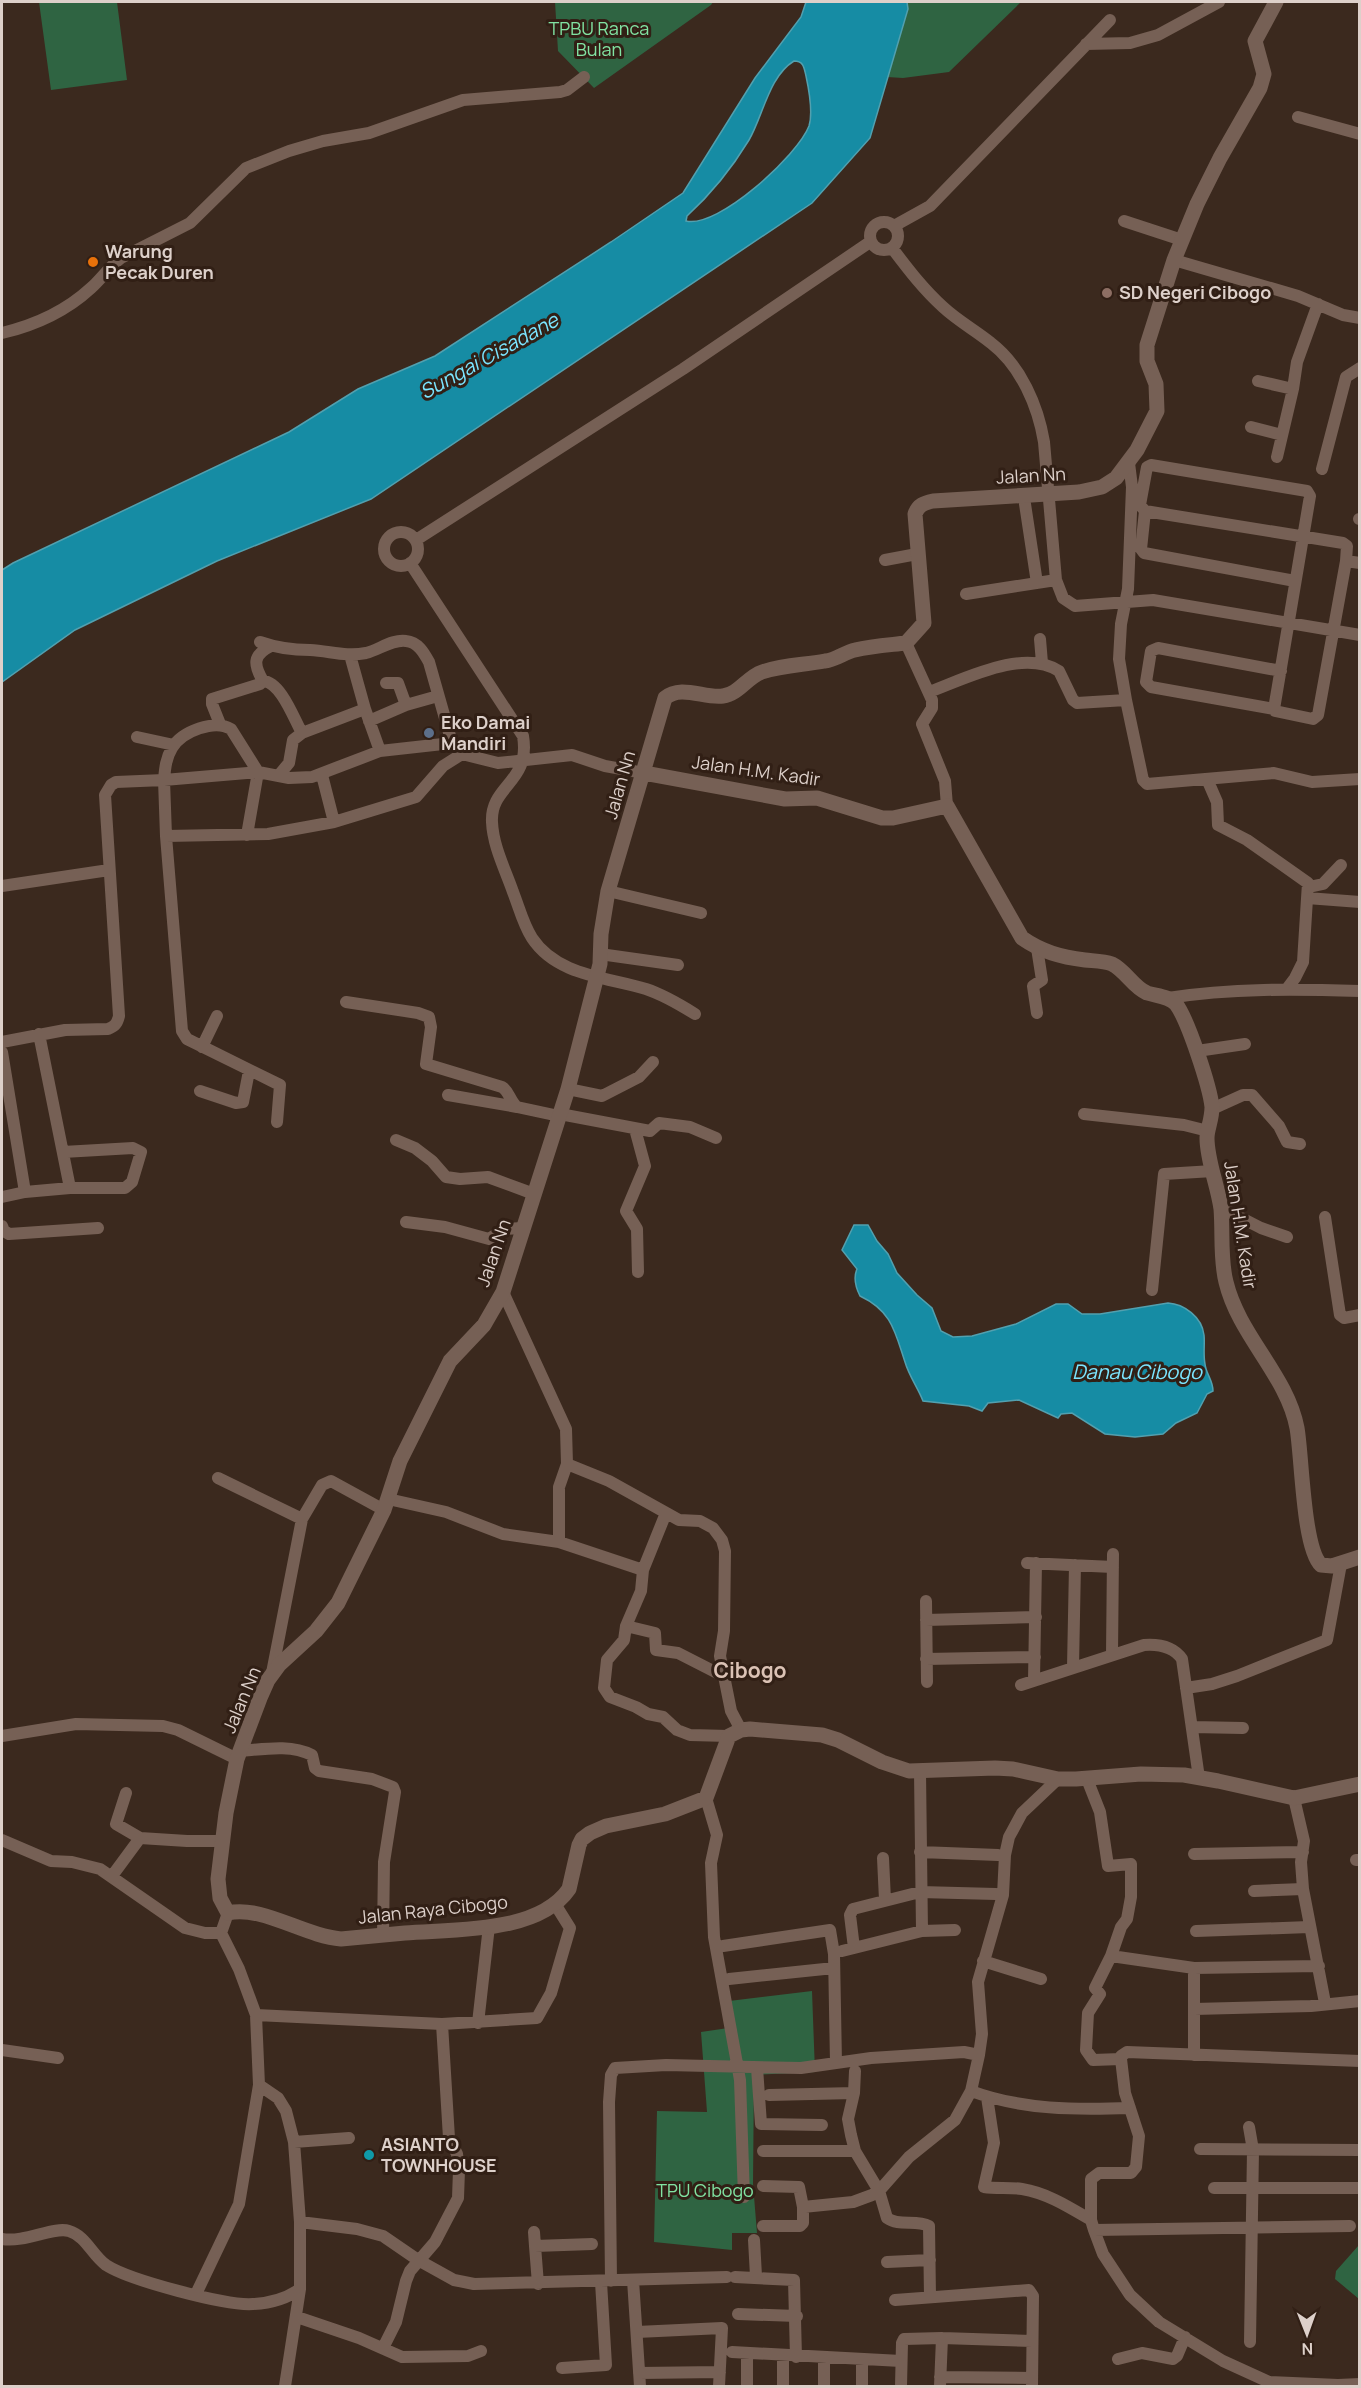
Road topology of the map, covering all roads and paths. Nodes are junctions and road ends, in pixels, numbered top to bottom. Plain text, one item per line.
1 (1219, 2) edge
2 (1276, 2) edge
3 (1110, 20) dead end
4 (1086, 44) junction
5 (584, 76) dead end
6 (1298, 117) dead end
7 (1359, 134) edge
8 (1124, 221) dead end
9 (894, 226) junction
10 (1182, 240) junction
11 (870, 242) junction
12 (892, 248) junction
13 (1174, 260) junction
14 (1318, 304) junction
15 (1359, 318) edge
16 (2, 333) edge
17 (1359, 368) edge
18 (1258, 381) dead end
19 (1293, 389) junction
20 (1251, 427) dead end
21 (1282, 435) junction
22 (1277, 457) dead end
23 (1128, 463) junction
24 (1322, 469) dead end
25 (1025, 504) dead end
26 (1145, 511) junction
27 (1303, 537) junction
28 (416, 540) junction
29 (917, 554) junction
30 (885, 560) dead end
31 (1346, 561) junction
32 (410, 563) junction
33 (1359, 563) edge
34 (1056, 580) junction
35 (1296, 581) junction
36 (1037, 583) junction
37 (966, 594) dead end
38 (1288, 623) junction
39 (1334, 631) junction
40 (1359, 635) edge
41 (1040, 639) dead end
42 (906, 644) junction
43 (350, 656) junction
44 (1042, 663) junction
45 (1281, 670) junction
46 (263, 681) junction
47 (386, 683) dead end
48 (929, 692) junction
49 (438, 696) junction
50 (1126, 700) junction
51 (406, 705) junction
52 (1274, 709) junction
53 (367, 715) junction
54 (220, 724) junction
55 (302, 733) junction
56 (137, 737) dead end
57 (452, 743) junction
58 (174, 745) junction
59 (380, 752) junction
60 (462, 754) junction
61 (258, 772) junction
62 (644, 773) junction
63 (279, 775) junction
64 (322, 775) junction
65 (1207, 779) junction
66 (1359, 779) edge
67 (164, 780) junction
68 (947, 806) junction
69 (334, 822) junction
70 (247, 835) junction
71 (166, 836) junction
72 (1341, 865) dead end
73 (109, 870) junction
74 (2, 886) edge
75 (608, 891) junction
76 (1308, 893) junction
77 (1359, 902) edge
78 (701, 913) dead end
79 (1037, 948) junction
80 (600, 959) junction
81 (678, 965) dead end
82 (1286, 990) junction
83 (1359, 991) edge
84 (1168, 998) junction
85 (346, 1002) dead end
86 (1037, 1013) dead end
87 (695, 1014) dead end
88 (217, 1016) dead end
89 (39, 1034) junction
90 (2, 1042) edge
91 (1245, 1044) dead end
92 (202, 1047) junction
93 (1197, 1051) junction
94 (2, 1052) edge
95 (653, 1062) dead end
96 (249, 1071) junction
97 (568, 1089) junction
98 (200, 1091) dead end
99 (448, 1095) dead end
100 (517, 1107) junction
101 (1212, 1108) junction
102 (1084, 1114) dead end
103 (560, 1115) junction
104 (277, 1122) dead end
105 (635, 1129) junction
106 (1209, 1131) junction
107 (716, 1138) dead end
108 (396, 1140) dead end
109 (1300, 1144) dead end
110 (63, 1152) junction
111 (1213, 1171) junction
112 (70, 1188) junction
113 (25, 1192) junction
114 (534, 1194) junction
115 (2, 1197) edge
116 (1221, 1207) junction
117 (1326, 1217) dead end
118 (406, 1222) dead end
119 (2, 1226) edge
120 (98, 1228) dead end
121 (524, 1228) junction
122 (1287, 1237) dead end
123 (638, 1272) dead end
124 (1152, 1290) dead end
125 (503, 1292) junction
126 (1359, 1315) edge
127 (567, 1464) junction
128 (218, 1478) dead end
129 (386, 1504) junction
130 (666, 1513) junction
131 (302, 1520) junction
132 (559, 1542) junction
133 (1359, 1557) edge
134 (1341, 1564) junction
135 (1075, 1565) junction
136 (643, 1570) junction
137 (926, 1601) dead end
138 (1036, 1617) junction
139 (926, 1620) junction
140 (626, 1626) junction
141 (1112, 1654) junction
142 (1035, 1657) junction
143 (926, 1659) junction
144 (1073, 1667) junction
145 (272, 1673) junction
146 (725, 1677) junction
147 (1034, 1680) junction
148 (927, 1682) dead end
149 (1021, 1685) dead end
150 (1186, 1688) junction
151 (1192, 1727) junction
152 (1243, 1728) dead end
153 (735, 1733) junction
154 (2, 1736) edge
155 (239, 1755) junction
156 (920, 1772) junction
157 (1199, 1778) junction
158 (1058, 1779) junction
159 (1087, 1779) junction
160 (1359, 1784) edge
161 (126, 1793) dead end
162 (706, 1798) junction
163 (1294, 1798) junction
164 (140, 1838) junction
165 (2, 1840) edge
166 (223, 1840) junction
167 (920, 1852) junction
168 (1303, 1852) junction
169 (1194, 1854) dead end
170 (998, 1855) dead end
171 (883, 1858) dead end
172 (112, 1876) junction
173 (1303, 1889) junction
174 (1254, 1891) dead end
175 (920, 1892) junction
176 (996, 1894) dead end
177 (885, 1900) junction
178 (555, 1904) junction
179 (228, 1913) junction
180 (489, 1926) junction
181 (1309, 1927) junction
182 (955, 1930) dead end
183 (1196, 1930) dead end
184 (921, 1931) junction
185 (221, 1934) junction
186 (383, 1936) junction
187 (723, 1946) dead end
188 (1111, 1956) junction
189 (983, 1961) junction
190 (1319, 1966) junction
191 (834, 1968) junction
192 (1194, 1968) junction
193 (729, 1979) dead end
194 (1041, 1979) dead end
195 (1359, 2001) edge
196 (1325, 2003) junction
197 (1194, 2009) junction
198 (256, 2015) junction
199 (478, 2023) junction
200 (442, 2024) junction
201 (2, 2050) edge
202 (979, 2055) junction
203 (1194, 2055) junction
204 (58, 2058) dead end
205 (1121, 2059) junction
206 (1359, 2061) edge
207 (836, 2063) junction
208 (737, 2067) junction
209 (758, 2068) junction
210 (855, 2072) dead end
211 (259, 2085) junction
212 (971, 2091) junction
213 (854, 2093) junction
214 (769, 2095) dead end
215 (987, 2097) junction
216 (1130, 2108) junction
217 (822, 2125) dead end
218 (1249, 2127) dead end
219 (349, 2138) dead end
220 (294, 2142) junction
221 (1200, 2149) dead end
222 (1253, 2150) junction
223 (1359, 2150) edge
224 (763, 2151) dead end
225 (855, 2151) junction
226 (762, 2186) dead end
227 (1214, 2188) dead end
228 (1252, 2188) junction
229 (1359, 2188) edge
230 (879, 2191) junction
231 (744, 2197) dead end
232 (803, 2207) junction
233 (300, 2222) junction
234 (1092, 2225) junction
235 (763, 2226) dead end
236 (1350, 2226) dead end
237 (1251, 2228) junction
238 (534, 2232) dead end
239 (2, 2240) edge
240 (754, 2240) dead end
241 (591, 2244) dead end
242 (535, 2246) junction
243 (418, 2260) junction
244 (930, 2260) junction
245 (887, 2262) dead end
246 (756, 2276) junction
247 (633, 2280) junction
248 (606, 2282) junction
249 (538, 2284) junction
250 (300, 2289) junction
251 (196, 2294) junction
252 (930, 2297) junction
253 (895, 2300) dead end
254 (738, 2314) dead end
255 (797, 2316) junction
256 (297, 2317) junction
257 (637, 2332) junction
258 (1185, 2337) junction
259 (942, 2338) junction
260 (1032, 2341) junction
261 (1250, 2342) dead end
262 (383, 2348) junction
263 (481, 2351) dead end
264 (732, 2352) dead end
265 (747, 2354) junction
266 (783, 2356) junction
267 (796, 2357) junction
268 (824, 2357) junction
269 (862, 2359) junction
270 (1118, 2359) dead end
271 (901, 2361) junction
272 (562, 2368) dead end
273 (720, 2372) junction
274 (639, 2373) junction
275 (940, 2382) edge
276 (1032, 2382) edge
277 (1359, 2384) edge
278 (285, 2386) edge
279 (640, 2386) edge
280 (719, 2386) edge
281 (747, 2386) edge
282 (783, 2386) edge
283 (824, 2386) edge
284 (862, 2386) edge
285 (901, 2386) edge

1 - 4 street
2 - 10 street, Jalan Nn
3 - 4 street
4 - 9 street
5 - 16 street
6 - 7 street
8 - 10 street
9 - 11 street
9 - 12 street
10 - 13 street, Jalan Nn
11 - 12 street
11 - 28 street
12 - 34 street
13 - 14 street
13 - 23 street, Jalan Nn
14 - 15 street
14 - 19 street
17 - 24 street
18 - 19 street
19 - 21 street
20 - 21 street
21 - 22 street
23 - 29 street, Jalan Nn
23 - 50 street
25 - 36 street
26 - 27 street
26 - 27 street
26 - 35 street
27 - 31 street
27 - 35 street
28 - 32 street
28 - 32 street
29 - 30 street
29 - 42 street, Jalan Nn
31 - 33 street
31 - 39 street
32 - 87 street
34 - 36 street
34 - 38 street
35 - 38 street
36 - 37 street
38 - 39 street
38 - 45 street
39 - 40 street
39 - 52 street
41 - 44 street
42 - 48 street
42 - 62 street, Jalan Nn
43 - 46 street
43 - 49 street
43 - 53 street
44 - 48 street
44 - 50 street
45 - 52 street
45 - 52 street
46 - 54 street
46 - 55 street
47 - 51 street
48 - 68 street
49 - 51 street
49 - 57 street
50 - 65 street
51 - 53 street
53 - 55 street
53 - 59 street
54 - 58 street
54 - 61 street
55 - 63 street
56 - 58 street
57 - 59 street
57 - 60 street
58 - 67 street
59 - 64 street
60 - 62 street
60 - 69 street
61 - 63 street
61 - 67 street
61 - 70 street
62 - 68 street, Jalan H.M. Kadir
62 - 75 street, Jalan Nn
63 - 64 street
64 - 69 street
65 - 66 street
65 - 76 street
67 - 71 street
67 - 73 street
68 - 79 street
69 - 70 street
70 - 71 street
71 - 92 street
72 - 76 street
73 - 74 street
73 - 89 street
75 - 78 street
75 - 80 street, Jalan Nn
76 - 77 street
76 - 82 street
79 - 84 street
79 - 86 street
80 - 81 street
80 - 97 street, Jalan Nn
82 - 83 street
82 - 84 street
84 - 93 street, Jalan H.M. Kadir
85 - 100 street
88 - 92 street
89 - 90 street
89 - 110 street
91 - 93 street
92 - 96 street
93 - 101 street, Jalan H.M. Kadir
94 - 113 street
95 - 97 street
96 - 98 street
96 - 104 street
97 - 103 street, Jalan Nn
99 - 100 street
100 - 103 street
101 - 106 street, Jalan H.M. Kadir
101 - 109 street
102 - 106 street
103 - 105 street
103 - 114 street, Jalan Nn
105 - 107 street
105 - 123 street
106 - 111 street, Jalan H.M. Kadir
108 - 114 street
110 - 112 street
110 - 112 street
111 - 116 street, Jalan H.M. Kadir
111 - 124 street
112 - 113 street
113 - 115 street
114 - 121 street, Jalan Nn
116 - 122 street
116 - 134 street, Jalan H.M. Kadir
117 - 126 street
118 - 121 street
119 - 120 street
121 - 125 street, Jalan Nn
125 - 127 street
125 - 129 street, Jalan Nn
127 - 130 street
127 - 132 street
128 - 131 street
129 - 131 street
129 - 132 street
129 - 145 street, Jalan Nn
130 - 136 street
130 - 146 street
131 - 145 street
132 - 136 street
133 - 134 street
134 - 150 street
135 - 138 street
135 - 141 street
135 - 144 street
136 - 140 street
137 - 139 street
138 - 139 street
138 - 142 street
139 - 143 street
140 - 146 street
140 - 153 street
141 - 144 street
141 - 150 street
142 - 143 street
142 - 147 street
143 - 148 street
144 - 147 street
145 - 155 street, Jalan Nn
146 - 153 street
147 - 149 street
150 - 151 street
151 - 152 street
151 - 157 street
153 - 156 street
153 - 162 street
154 - 155 street
155 - 166 street, Jalan Nn
155 - 186 street
156 - 158 street
156 - 167 street
157 - 159 street
157 - 163 street
158 - 159 street
158 - 189 street
159 - 188 street
160 - 163 street
161 - 164 street
162 - 178 street
162 - 208 street
163 - 168 street
164 - 166 street
164 - 172 street
165 - 172 street
166 - 179 street, Jalan Nn
167 - 170 street
167 - 175 street
168 - 169 street
168 - 173 street
171 - 177 street
172 - 185 street
173 - 174 street
173 - 181 street
175 - 176 street
175 - 177 street
175 - 184 street
177 - 184 street
178 - 180 street, Jalan Raya Cibogo
178 - 199 street
179 - 185 street
179 - 186 street, Jalan Raya Cibogo
180 - 186 street, Jalan Raya Cibogo
180 - 199 street
181 - 183 street
181 - 190 street
182 - 184 street
185 - 198 street
187 - 191 street
188 - 192 street
188 - 205 street
189 - 194 street
189 - 202 street
190 - 192 street
190 - 196 street
191 - 193 street
191 - 207 street
192 - 197 street
195 - 196 street
196 - 197 street
197 - 203 street
198 - 200 street
198 - 211 street
199 - 200 street
200 - 243 street
201 - 204 street
202 - 207 street
202 - 212 street
203 - 205 street
203 - 206 street
205 - 216 street
207 - 209 street
208 - 209 street
208 - 231 street
208 - 248 street
209 - 217 street
210 - 213 street
211 - 220 street
211 - 251 street
212 - 215 street
212 - 230 street
213 - 214 street
213 - 225 street
215 - 216 street
215 - 234 street
216 - 234 street
218 - 222 street
219 - 220 street
220 - 233 street
221 - 222 street
222 - 223 street
222 - 228 street
224 - 225 street
225 - 230 street
226 - 232 street
227 - 228 street
228 - 229 street
228 - 237 street
230 - 232 street
230 - 244 street
232 - 235 street
233 - 243 street
233 - 250 street
234 - 237 street
234 - 258 street
236 - 237 street
237 - 261 street
238 - 242 street
239 - 251 street
240 - 246 street
241 - 242 street
242 - 249 street
243 - 249 street
243 - 262 street
244 - 245 street
244 - 252 street
246 - 247 street
246 - 255 street
247 - 248 street
247 - 257 street
248 - 249 street
248 - 272 street
250 - 251 street
250 - 256 street
252 - 253 street
252 - 260 street
254 - 255 street
255 - 267 street
256 - 262 street
256 - 278 street
257 - 273 street
257 - 274 street
258 - 270 street
258 - 277 street
259 - 260 street
259 - 271 street
259 - 275 street
260 - 276 street
262 - 263 street
264 - 265 street
265 - 266 street
265 - 281 street
266 - 267 street
266 - 282 street
267 - 268 street
268 - 269 street
268 - 283 street
269 - 271 street
269 - 284 street
271 - 285 street
273 - 274 street
273 - 280 street
274 - 279 street
275 - 276 street

